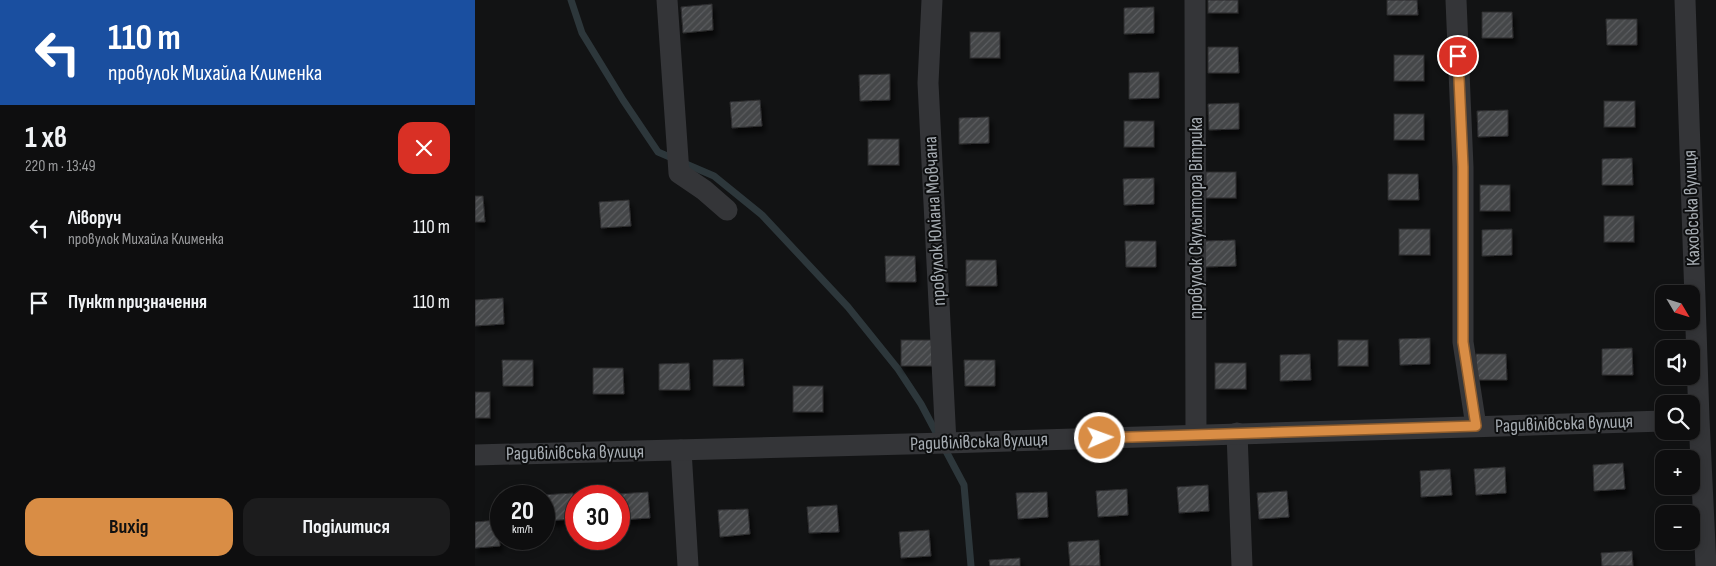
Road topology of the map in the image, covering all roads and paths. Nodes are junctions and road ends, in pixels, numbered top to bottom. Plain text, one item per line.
1 (667, 0) edge
2 (932, 0) edge
3 (1195, 0) edge
4 (1456, 0) edge
5 (1685, 0) edge
6 (727, 210) dead end
7 (1702, 419) edge
8 (1655, 420) edge
9 (1476, 426) junction
10 (1237, 433) junction
11 (1196, 435) junction
12 (946, 443) junction
13 (681, 450) junction
14 (475, 455) edge
15 (688, 566) edge
16 (1242, 566) edge
17 (1706, 566) edge

1 - 6 street
2 - 12 street, провулок Юліана Мовчана
3 - 11 street, провулок Скульптора Вітрика
4 - 9 street
5 - 7 street, Каховська вулиця
7 - 17 street, Каховська вулиця
8 - 9 street, Радивілівська вулиця
9 - 10 street, Радивілівська вулиця
10 - 11 street, Радивілівська вулиця
10 - 16 street
11 - 12 street, Радивілівська вулиця
12 - 13 street, Радивілівська вулиця
13 - 14 street, Радивілівська вулиця
13 - 15 street

